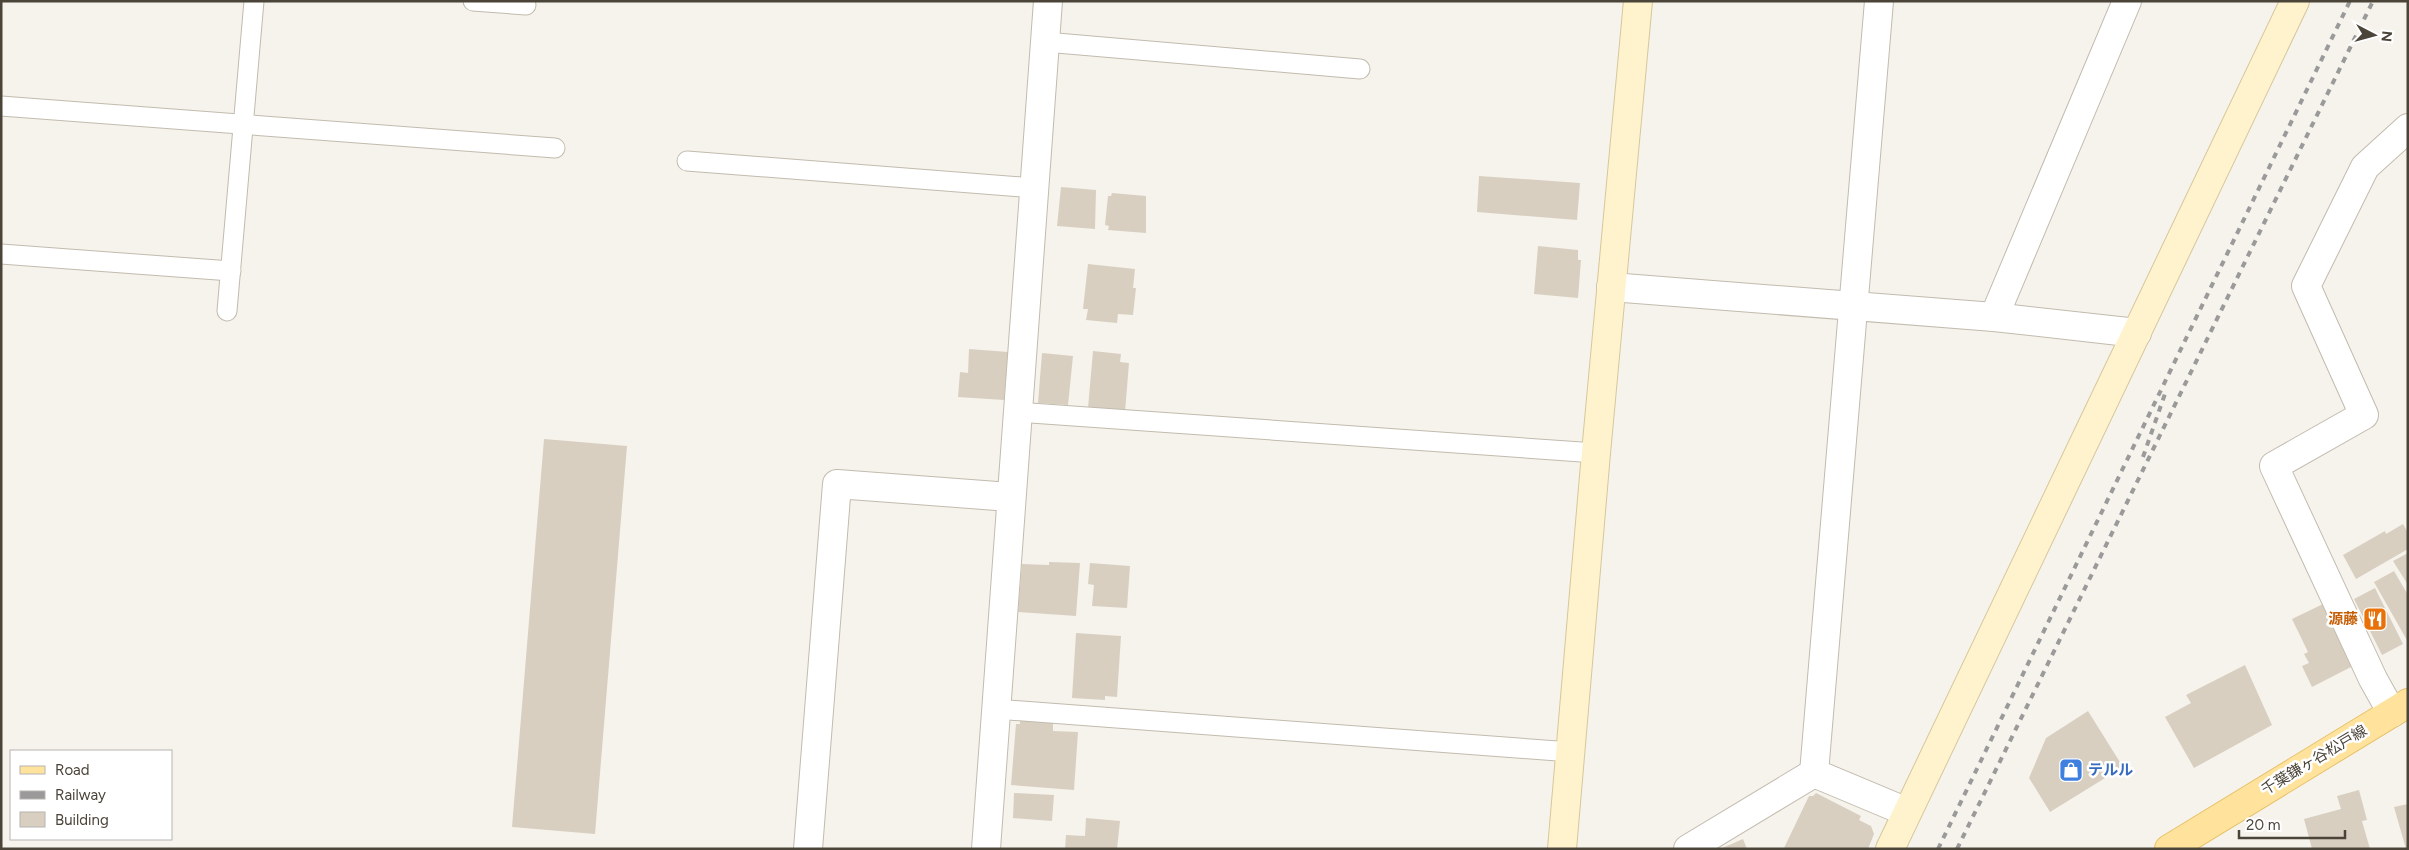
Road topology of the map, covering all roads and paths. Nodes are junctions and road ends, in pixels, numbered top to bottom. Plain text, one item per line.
1 (254, 1) edge
2 (473, 1) edge
3 (1048, 1) edge
4 (1638, 1) edge
5 (1880, 1) edge
6 (2127, 1) edge
7 (2295, 1) edge
8 (526, 5) dead end
9 (1045, 42) junction
10 (1360, 69) dead end
11 (1, 106) edge
12 (244, 125) junction
13 (2408, 128) edge
14 (555, 148) dead end
15 (687, 161) dead end
16 (1035, 188) junction
17 (1, 254) edge
18 (231, 271) junction
19 (1611, 287) junction
20 (1854, 306) junction
21 (227, 311) dead end
22 (1994, 317) junction
23 (2137, 333) junction
24 (1016, 412) junction
25 (1596, 454) junction
26 (1010, 497) junction
27 (2400, 708) edge
28 (995, 709) junction
29 (1571, 752) junction
30 (1814, 773) junction
31 (1907, 812) junction
32 (808, 849) edge
33 (986, 849) edge
34 (1562, 849) edge
35 (1688, 849) edge
36 (1890, 849) edge
37 (2168, 849) edge

1 - 12 lane
2 - 8 lane
3 - 9 street
4 - 19 street
5 - 20 street
6 - 22 street
7 - 23 street
9 - 10 lane
9 - 16 street
11 - 12 lane
12 - 14 lane
12 - 18 lane
13 - 27 street
15 - 16 lane
16 - 24 street
17 - 18 lane
18 - 21 lane
19 - 20 street
19 - 25 street
20 - 22 street
20 - 30 street
22 - 23 street
23 - 31 street
24 - 25 lane
24 - 26 street
25 - 29 street
26 - 28 street
26 - 32 street
27 - 37 main road, 千葉鎌ヶ谷松戸線
28 - 29 lane
28 - 33 street
29 - 34 street
30 - 31 street
30 - 35 street
31 - 36 street

